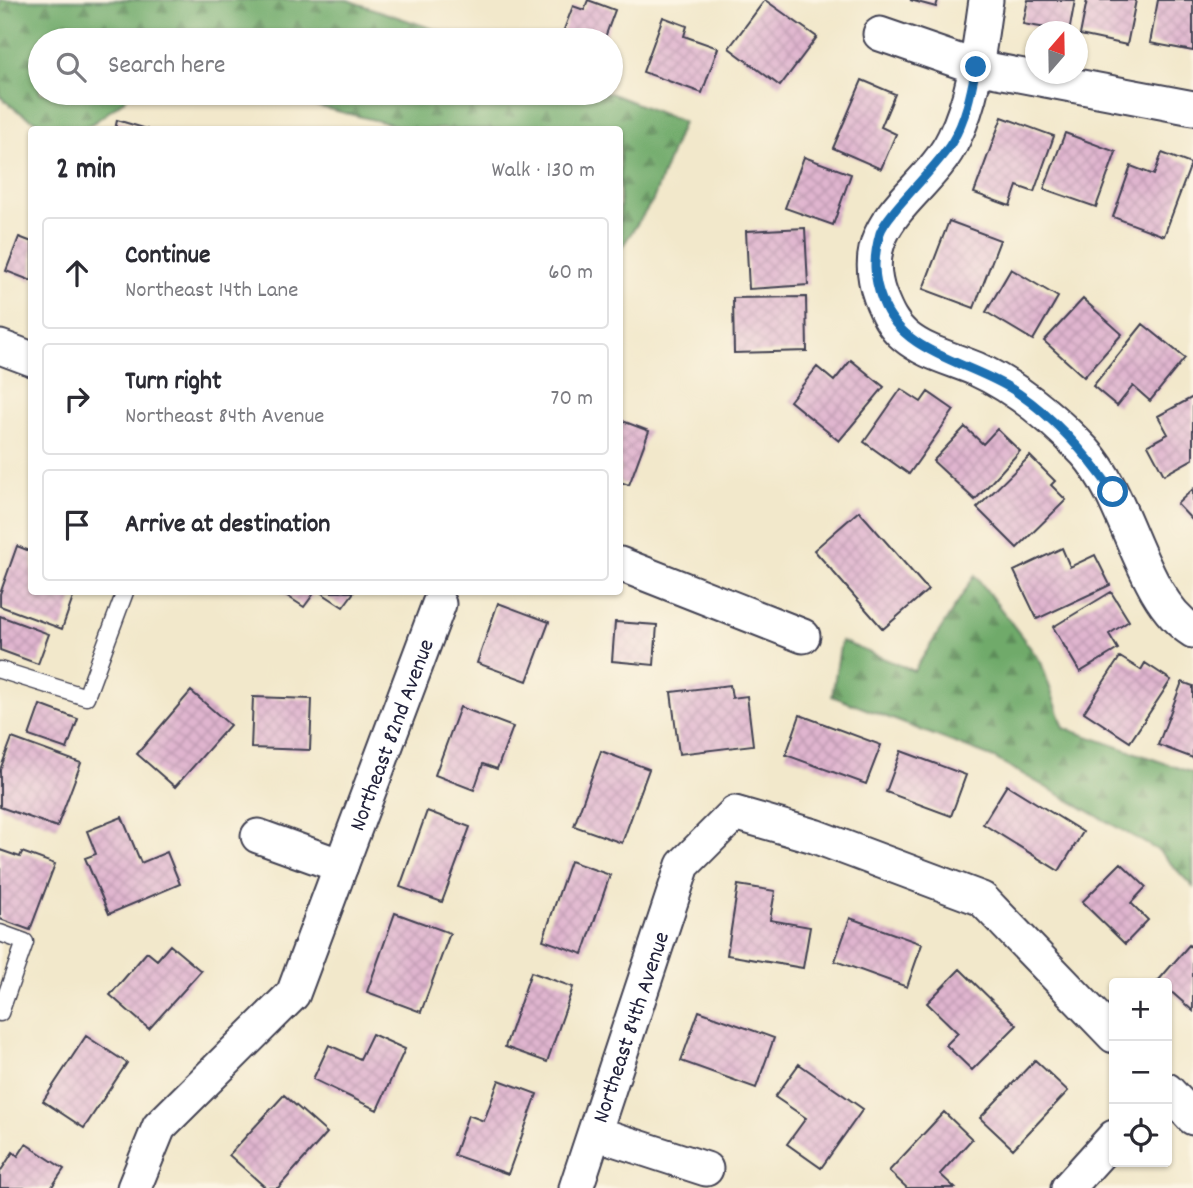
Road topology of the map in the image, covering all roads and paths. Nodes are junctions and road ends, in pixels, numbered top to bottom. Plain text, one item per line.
1 (986, 0) edge
2 (880, 34) dead end
3 (976, 67) junction
4 (1193, 108) edge
5 (0, 347) edge
6 (28, 358) edge
7 (623, 565) edge
8 (124, 595) edge
9 (439, 604) dead end
10 (1193, 631) edge
11 (803, 636) dead end
12 (0, 670) edge
13 (258, 836) dead end
14 (341, 866) junction
15 (0, 933) edge
16 (0, 1013) edge
17 (1109, 1030) edge
18 (1172, 1095) edge
19 (1193, 1118) edge
20 (595, 1133) junction
21 (1109, 1143) edge
22 (706, 1169) dead end
23 (134, 1188) edge
24 (576, 1188) edge
25 (1068, 1188) edge

1 - 3 street
2 - 3 street
3 - 4 street
3 - 10 street
5 - 6 street
7 - 11 street
8 - 12 lane
9 - 14 street, Northeast 82nd Avenue
13 - 14 street
14 - 23 street, Northeast 82nd Avenue
15 - 16 lane
17 - 20 street, Northeast 84th Avenue
18 - 19 street
20 - 22 street
20 - 24 street, Northeast 84th Avenue
21 - 25 street

